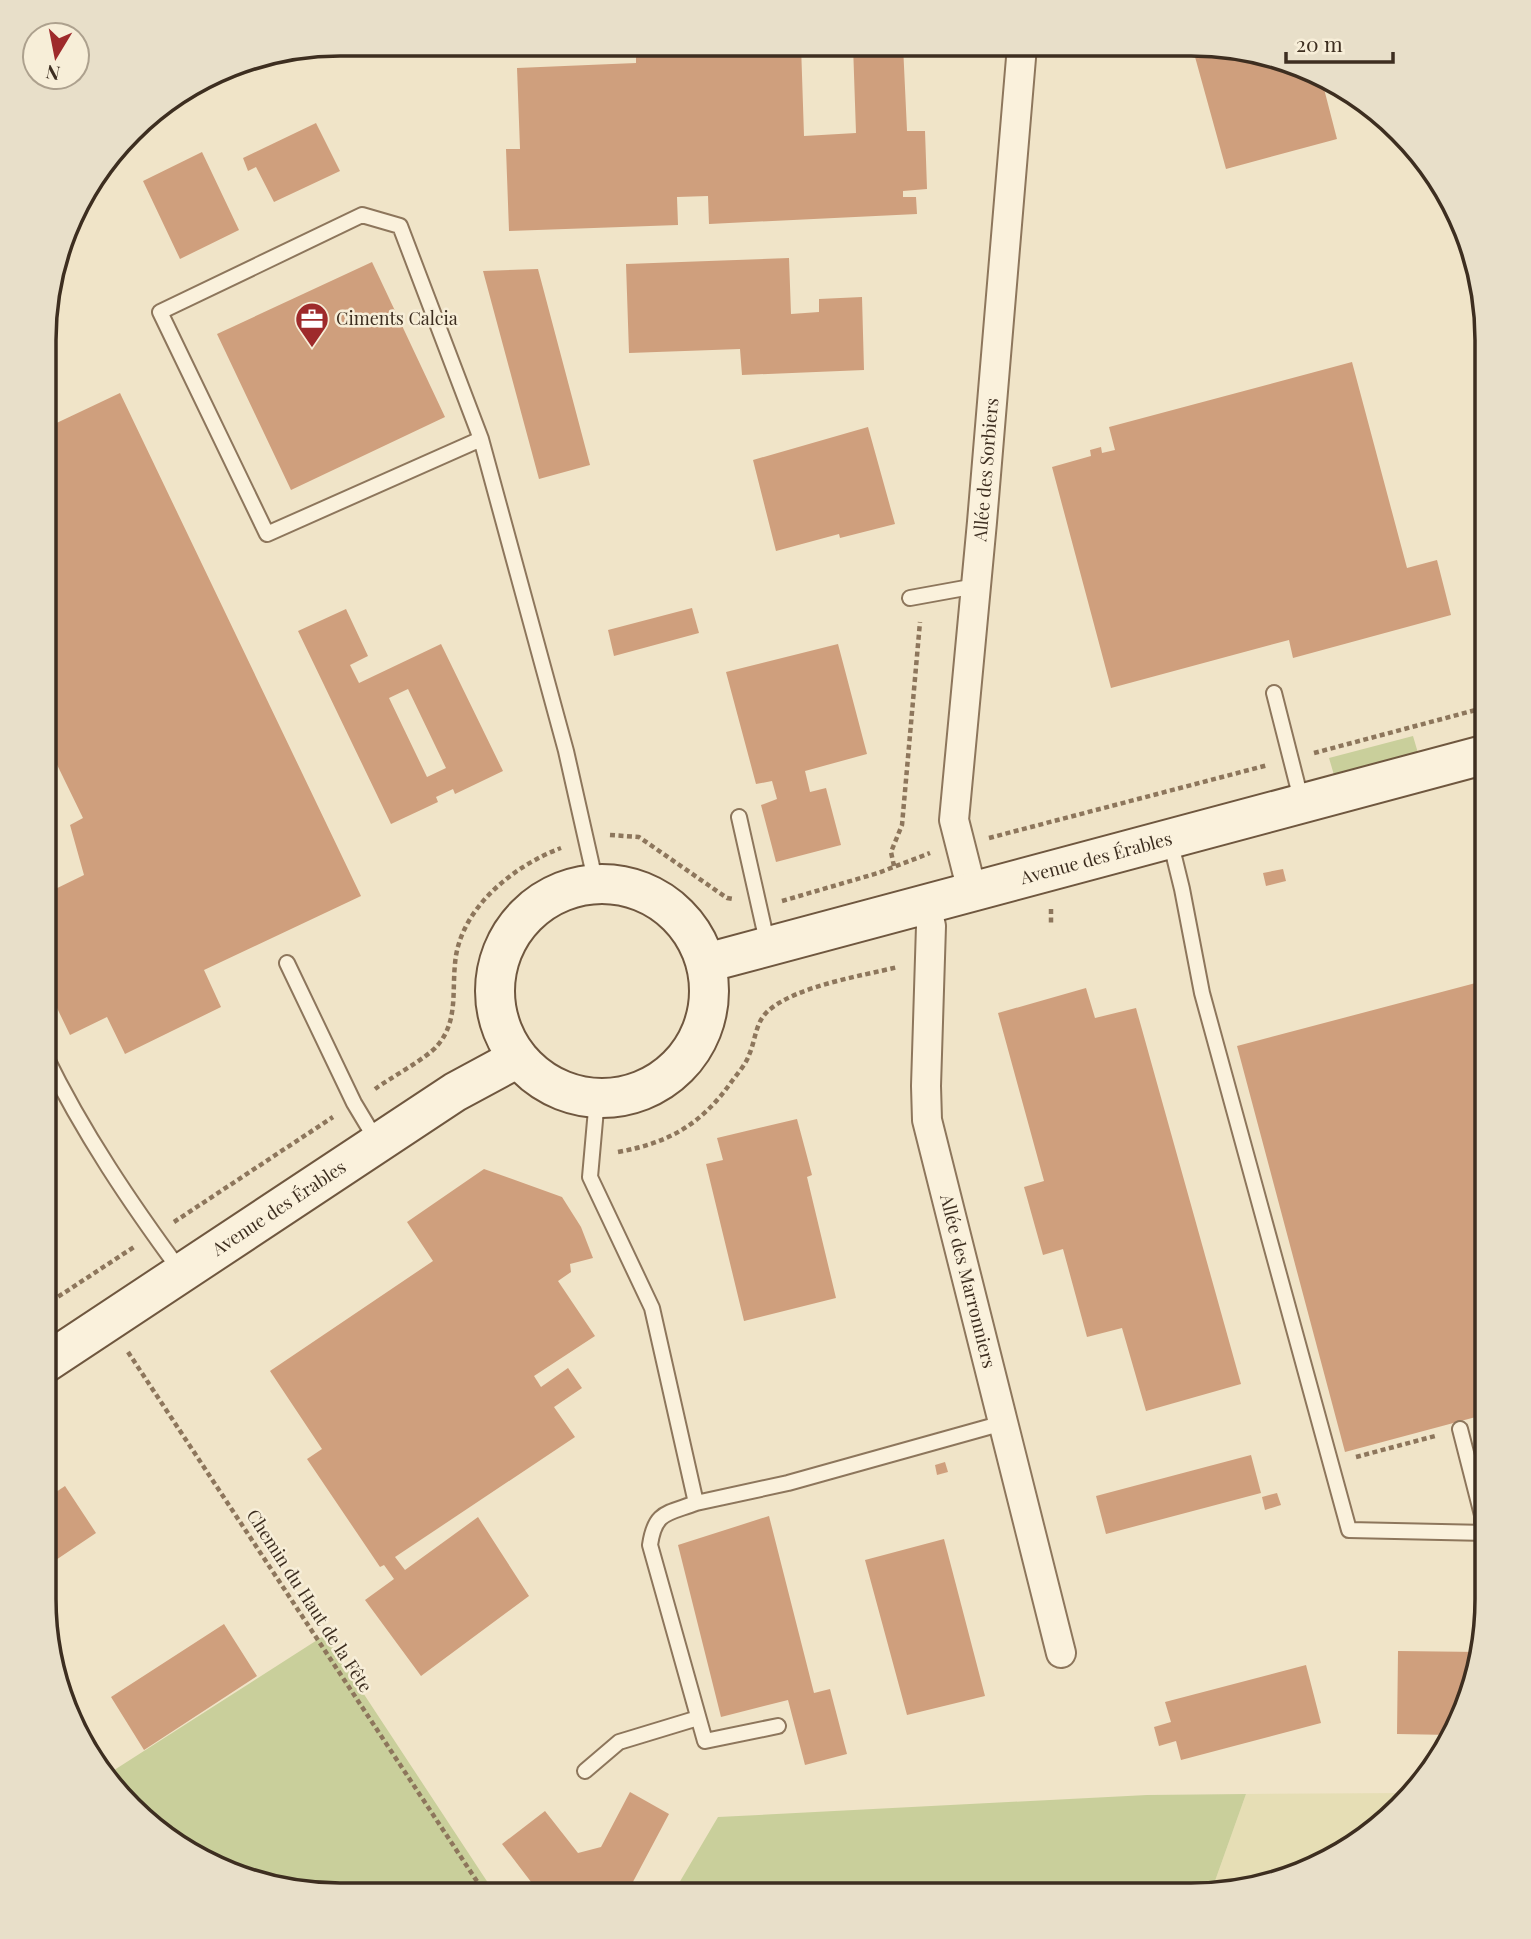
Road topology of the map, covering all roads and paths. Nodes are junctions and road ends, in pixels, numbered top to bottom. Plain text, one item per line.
1 (1020, 56) edge
2 (481, 439) junction
3 (976, 586) junction
4 (917, 597) joint
5 (1274, 693) dead end
6 (1475, 757) edge
7 (1302, 803) junction
8 (740, 817) dead end
9 (586, 838) junction
10 (1170, 839) junction
11 (596, 884) junction
12 (972, 891) junction
13 (926, 904) junction
14 (761, 906) junction
15 (768, 946) junction
16 (930, 958) junction
17 (287, 963) dead end
18 (706, 963) junction
19 (518, 1058) junction
20 (56, 1078) edge
21 (597, 1098) junction
22 (354, 1103) junction
23 (378, 1143) junction
24 (592, 1150) junction
25 (153, 1235) junction
26 (182, 1274) junction
27 (56, 1298) edge
28 (108, 1322) junction
29 (56, 1356) edge
30 (1003, 1423) junction
31 (1460, 1429) joint
32 (1331, 1463) junction
33 (1475, 1488) edge
34 (696, 1503) junction
35 (1475, 1533) edge
36 (1061, 1653) dead end
37 (698, 1718) junction
38 (778, 1726) dead end
39 (585, 1771) dead end
40 (478, 1883) edge

1 - 3 street, Allée des Sorbiers
2 - 2 lane
2 - 9 lane
3 - 4 lane
3 - 12 street, Allée des Sorbiers
4 - 14 path
5 - 7 lane
6 - 7 street, Avenue des Érables
7 - 10 street, Avenue des Érables
8 - 14 lane
9 - 11 lane
9 - 14 path
9 - 22 path
10 - 12 street, Avenue des Érables
10 - 32 lane
11 - 18 street
11 - 19 street
12 - 13 street, Avenue des Érables
13 - 15 street, Avenue des Érables
13 - 16 street, Allée des Marronniers
14 - 15 lane
15 - 18 street, Avenue des Érables
16 - 24 path
16 - 30 street, Allée des Marronniers
17 - 22 lane
18 - 21 street
19 - 21 street
19 - 23 street, Avenue des Érables
20 - 25 lane
21 - 24 lane
22 - 23 lane
22 - 25 path
23 - 26 street, Avenue des Érables
24 - 34 lane
25 - 26 lane
25 - 27 path
26 - 28 street, Avenue des Érables
28 - 29 street, Avenue des Érables
28 - 40 path, Chemin du Haut de la Fête
30 - 34 lane
30 - 36 street, Allée des Marronniers
31 - 32 path
31 - 33 lane
32 - 35 lane
34 - 37 lane
37 - 38 lane
37 - 39 lane

